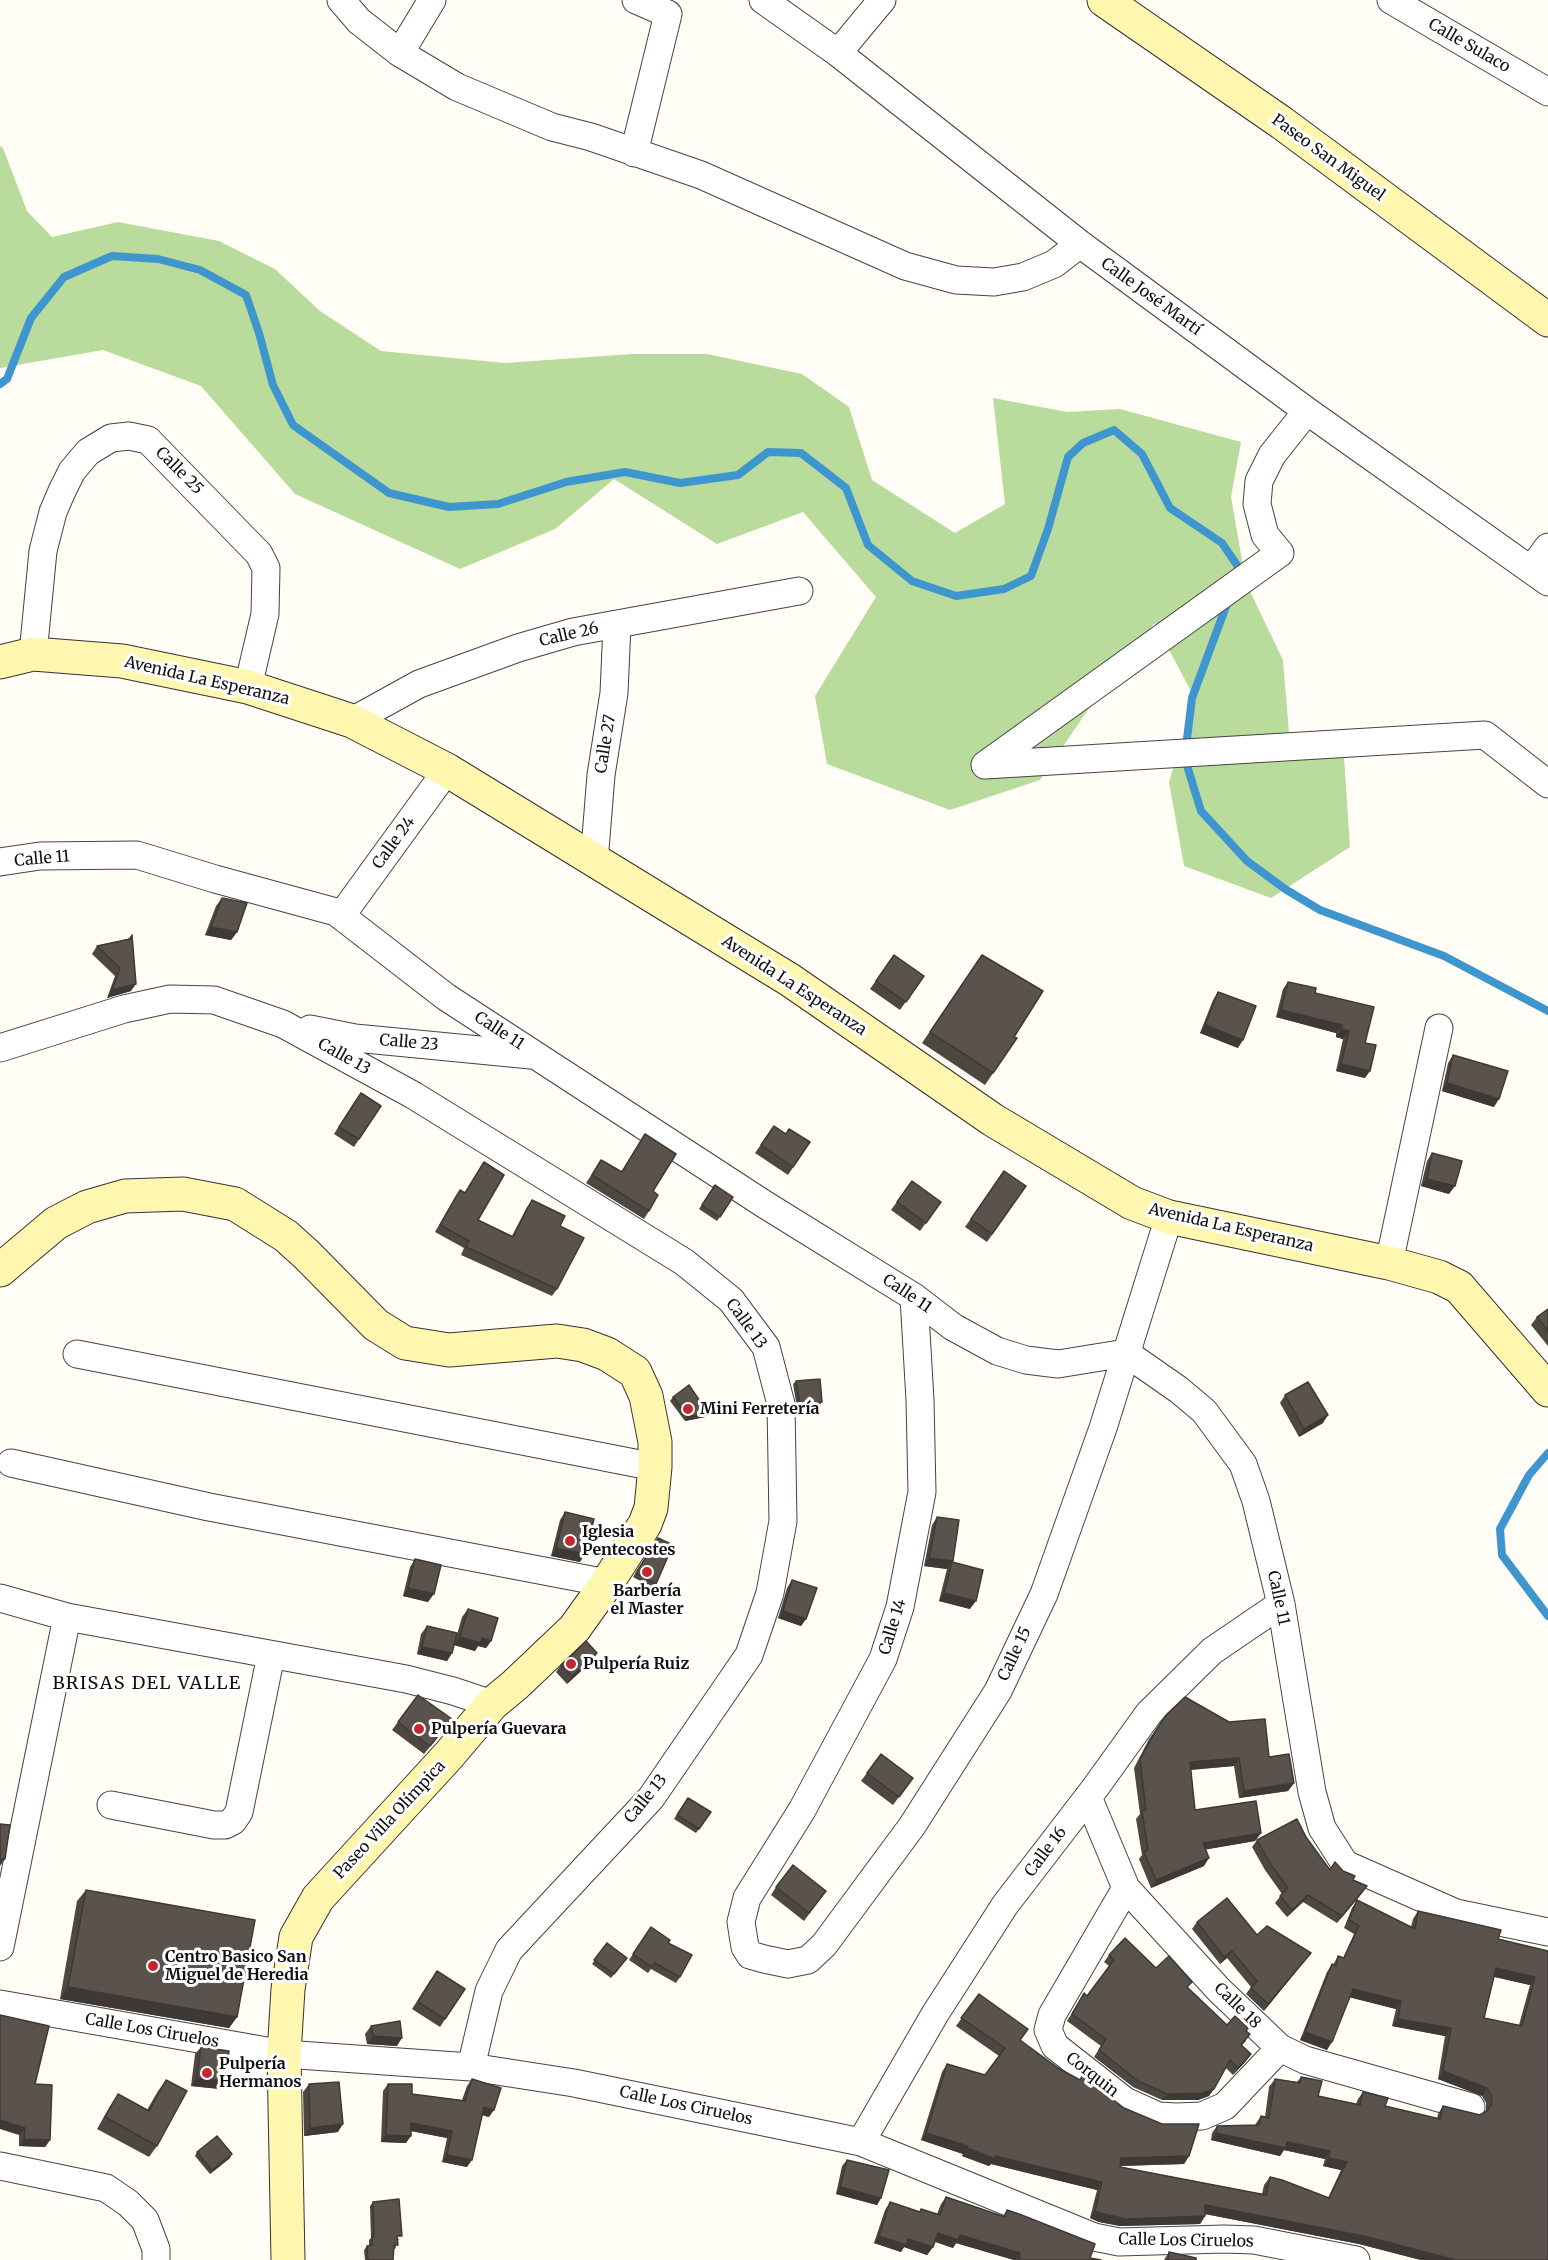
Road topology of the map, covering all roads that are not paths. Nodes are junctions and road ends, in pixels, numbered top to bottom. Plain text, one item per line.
1 (341, 0) edge
2 (432, 0) edge
3 (636, 0) edge
4 (763, 0) edge
5 (882, 0) edge
6 (1104, 0) edge
7 (1390, 0) edge
8 (400, 53) junction
9 (838, 53) junction
10 (1548, 92) edge
11 (634, 153) junction
12 (1080, 244) junction
13 (1548, 320) edge
14 (1307, 411) junction
15 (1548, 547) edge
16 (1540, 576) edge
17 (799, 591) dead end
18 (617, 625) junction
19 (33, 654) junction
20 (0, 662) edge
21 (248, 687) junction
22 (352, 721) junction
23 (447, 770) junction
24 (1548, 784) edge
25 (0, 862) edge
26 (594, 862) junction
27 (341, 916) junction
28 (282, 1024) junction
29 (1439, 1028) dead end
30 (0, 1048) edge
31 (537, 1056) junction
32 (1169, 1217) junction
33 (1389, 1263) junction
34 (0, 1270) edge
35 (914, 1297) junction
36 (1126, 1353) junction
37 (77, 1354) dead end
38 (1548, 1390) edge
39 (11, 1463) dead end
40 (655, 1467) junction
41 (607, 1583) junction
42 (0, 1598) edge
43 (1281, 1605) junction
44 (67, 1617) junction
45 (271, 1655) junction
46 (492, 1704) junction
47 (1088, 1797) junction
48 (111, 1805) dead end
49 (1126, 1888) junction
50 (741, 1922) joint
51 (1548, 1932) edge
52 (0, 1947) edge
53 (0, 2004) edge
54 (1280, 2048) junction
55 (285, 2054) junction
56 (471, 2067) junction
57 (1471, 2107) dead end
58 (861, 2142) junction
59 (0, 2166) edge
60 (156, 2260) edge
61 (288, 2260) edge
62 (1356, 2260) edge

1 - 8 street
2 - 8 street
3 - 11 street
4 - 9 street, Calle José Martí
5 - 9 street
6 - 13 street, Paseo San Miguel
7 - 10 street, Calle Sulaco
8 - 11 street
9 - 12 street, Calle José Martí
11 - 12 street
12 - 14 street, Calle José Martí
14 - 16 street, Calle José Martí
14 - 24 street
15 - 16 street
17 - 18 street, Calle 26
18 - 22 street, Calle 26
18 - 26 street, Calle 27
19 - 20 street, Avenida La Esperanza
19 - 21 street, Avenida La Esperanza
19 - 21 street, Calle 25
21 - 22 street, Avenida La Esperanza
22 - 23 street, Avenida La Esperanza
23 - 26 street, Avenida La Esperanza
23 - 27 street, Calle 24
25 - 27 street, Calle 11
26 - 32 street, Avenida La Esperanza
27 - 31 street, Calle 11
28 - 30 street, Calle 13
28 - 31 street, Calle 23
28 - 56 street, Calle 13
29 - 33 street
31 - 35 street, Calle 11
32 - 33 street, Avenida La Esperanza
32 - 36 street, Calle 15
33 - 38 street, Avenida La Esperanza
34 - 40 street, Paseo Villa Olímpica
35 - 36 street, Calle 11
35 - 50 street, Calle 14
36 - 43 street, Calle 11
36 - 50 street, Calle 15
37 - 40 street
39 - 41 street
40 - 41 street, Paseo Villa Olímpica
41 - 46 street, Paseo Villa Olímpica
42 - 44 street
43 - 47 street, Calle 16
43 - 51 street, Calle 11
44 - 45 street
44 - 52 street
45 - 46 street
45 - 48 street
46 - 55 street, Paseo Villa Olímpica
47 - 49 street, Calle 18
47 - 58 street, Calle 16
49 - 54 street, Calle 18
49 - 54 street, Corquin
53 - 55 street, Calle Los Ciruelos
54 - 57 street, Calle 18
55 - 56 street, Calle Los Ciruelos
55 - 61 street, Paseo Villa Olímpica
56 - 58 street, Calle Los Ciruelos
58 - 62 street, Calle Los Ciruelos
59 - 60 street

